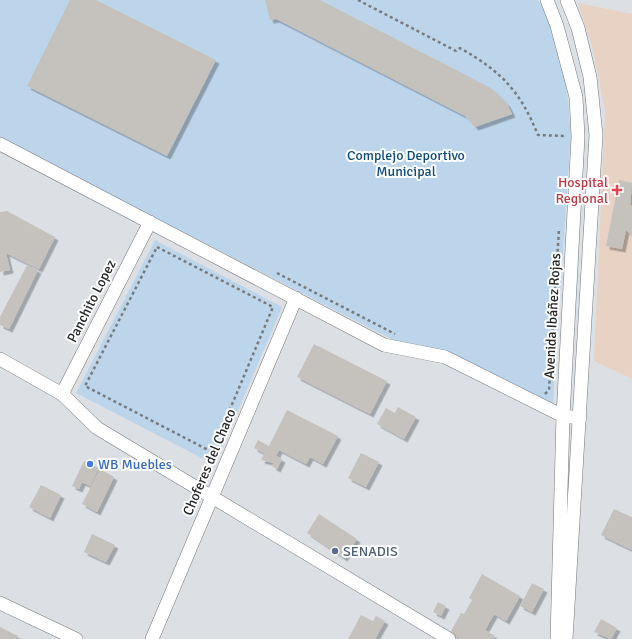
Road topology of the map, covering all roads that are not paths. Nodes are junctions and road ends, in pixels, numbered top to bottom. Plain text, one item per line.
1 (547, 0) edge
2 (567, 0) edge
3 (0, 144) edge
4 (150, 222) junction
5 (296, 298) junction
6 (0, 359) edge
7 (62, 394) junction
8 (563, 416) junction
9 (580, 418) junction
10 (212, 497) junction
11 (0, 603) edge
12 (76, 639) edge
13 (152, 639) edge
14 (449, 639) edge
15 (557, 639) edge
16 (566, 639) edge

1 - 8 street, Avenida Ibáñez Rojas
2 - 9 street
3 - 4 street
4 - 5 street
4 - 7 street, Panchito Lopez
5 - 8 street
5 - 10 street, Choferes del Chaco
6 - 7 street
7 - 10 street
8 - 9 street
8 - 15 street, Avenida Ibáñez Rojas
9 - 16 street
10 - 13 street, Choferes del Chaco
10 - 14 street
11 - 12 street

